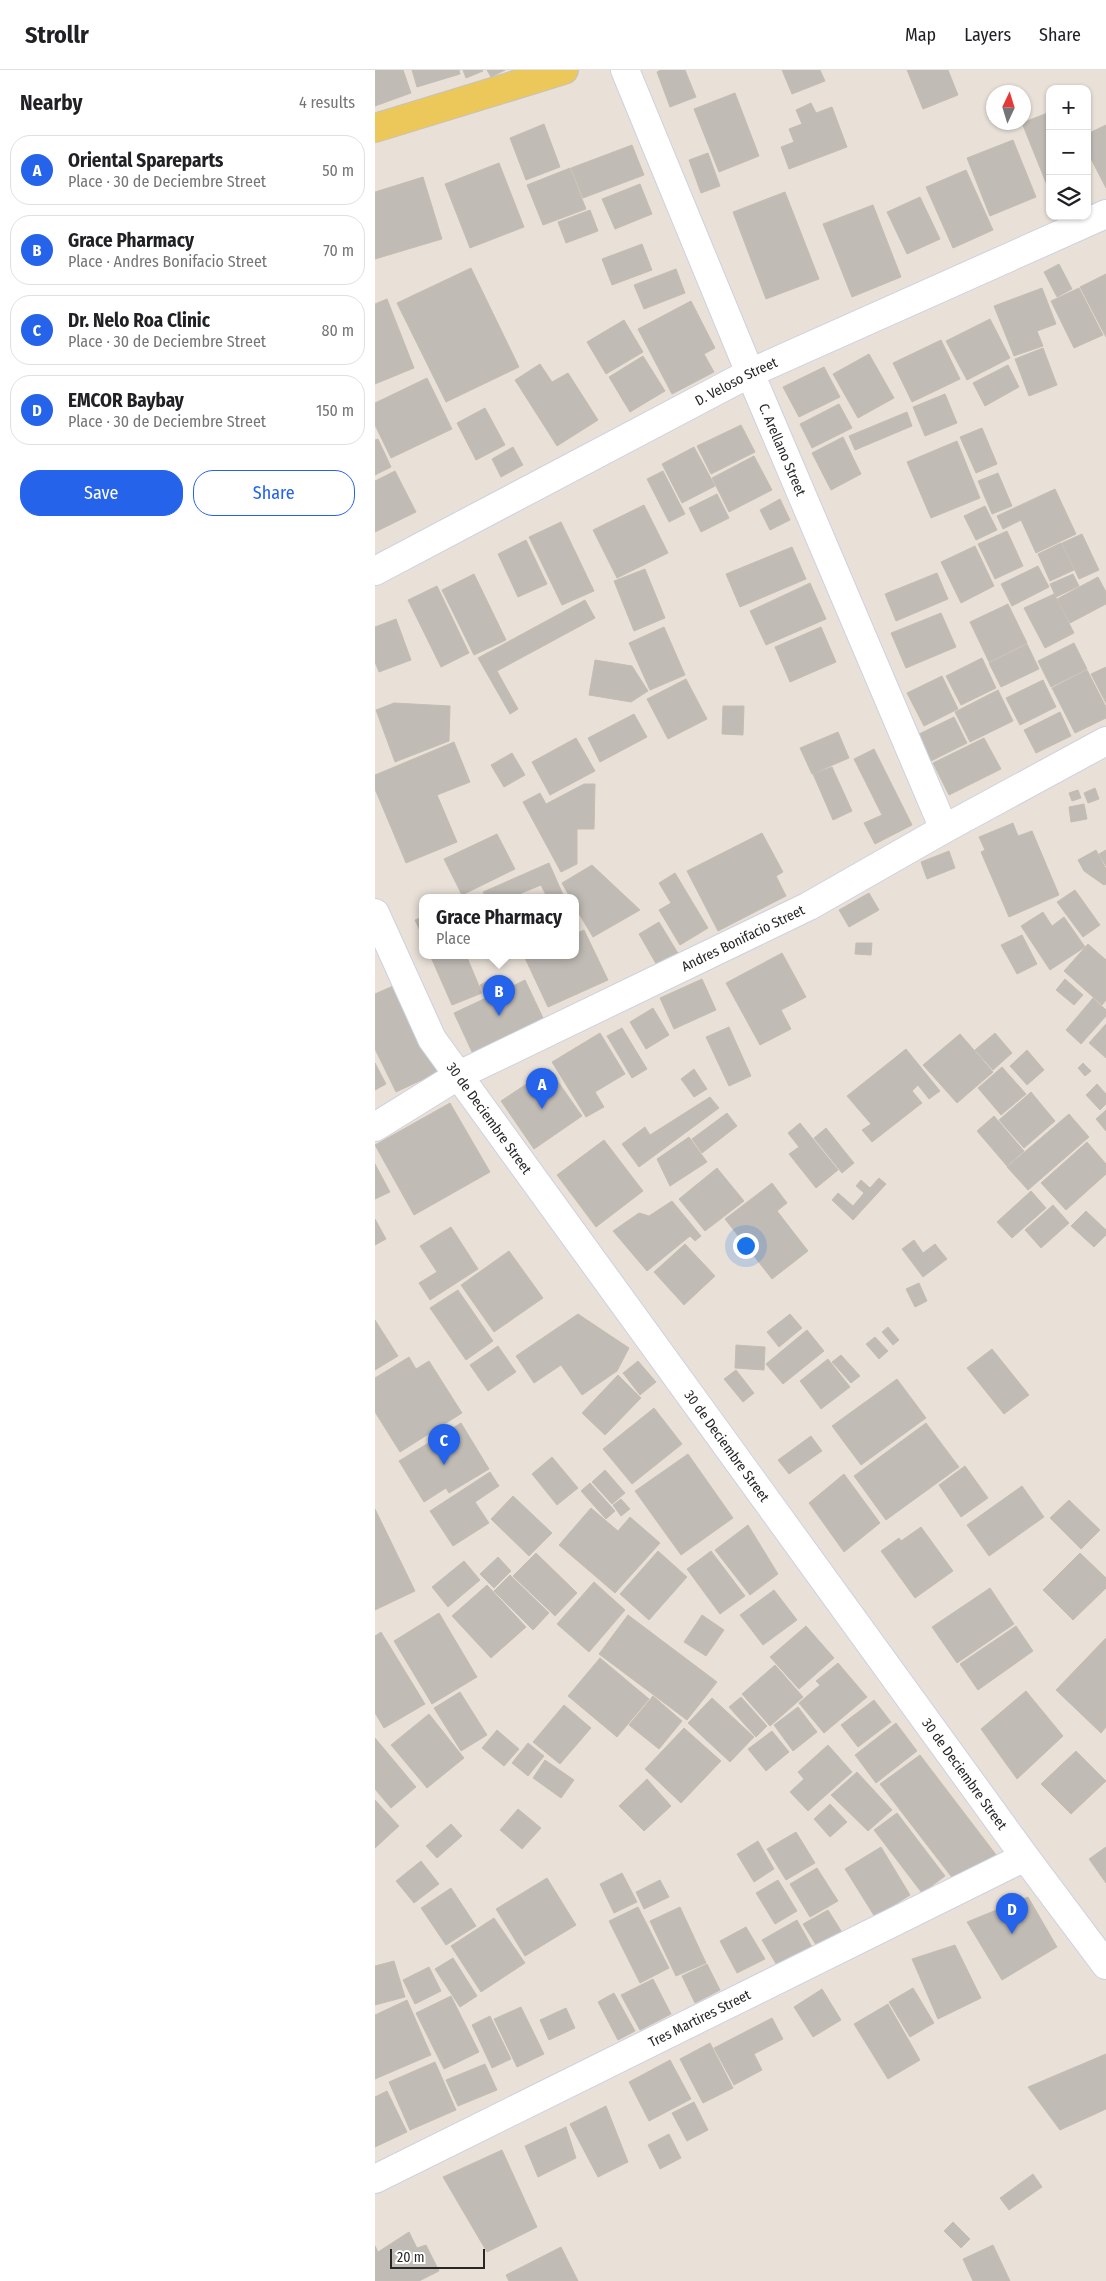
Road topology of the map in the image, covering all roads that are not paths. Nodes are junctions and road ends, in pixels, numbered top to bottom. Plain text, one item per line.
1 (564, 70) edge
2 (625, 70) edge
3 (375, 128) edge
4 (1106, 214) edge
5 (750, 373) junction
6 (375, 571) edge
7 (1106, 741) edge
8 (944, 828) junction
9 (375, 913) edge
10 (459, 1075) junction
11 (375, 1127) edge
12 (1025, 1857) junction
13 (1106, 1964) edge
14 (375, 2179) edge

1 - 3 main road
2 - 5 street, C. Arellano Street
4 - 5 street, D. Veloso Street
5 - 6 street, D. Veloso Street
5 - 8 street, C. Arellano Street
7 - 8 street, Andres Bonifacio Street
8 - 10 street, Andres Bonifacio Street
9 - 10 street, 30 de Deciembre Street
10 - 11 street, Andres Bonifacio Street
10 - 12 street, 30 de Deciembre Street
12 - 13 street, 30 de Deciembre Street
12 - 14 street, Tres Martires Street

